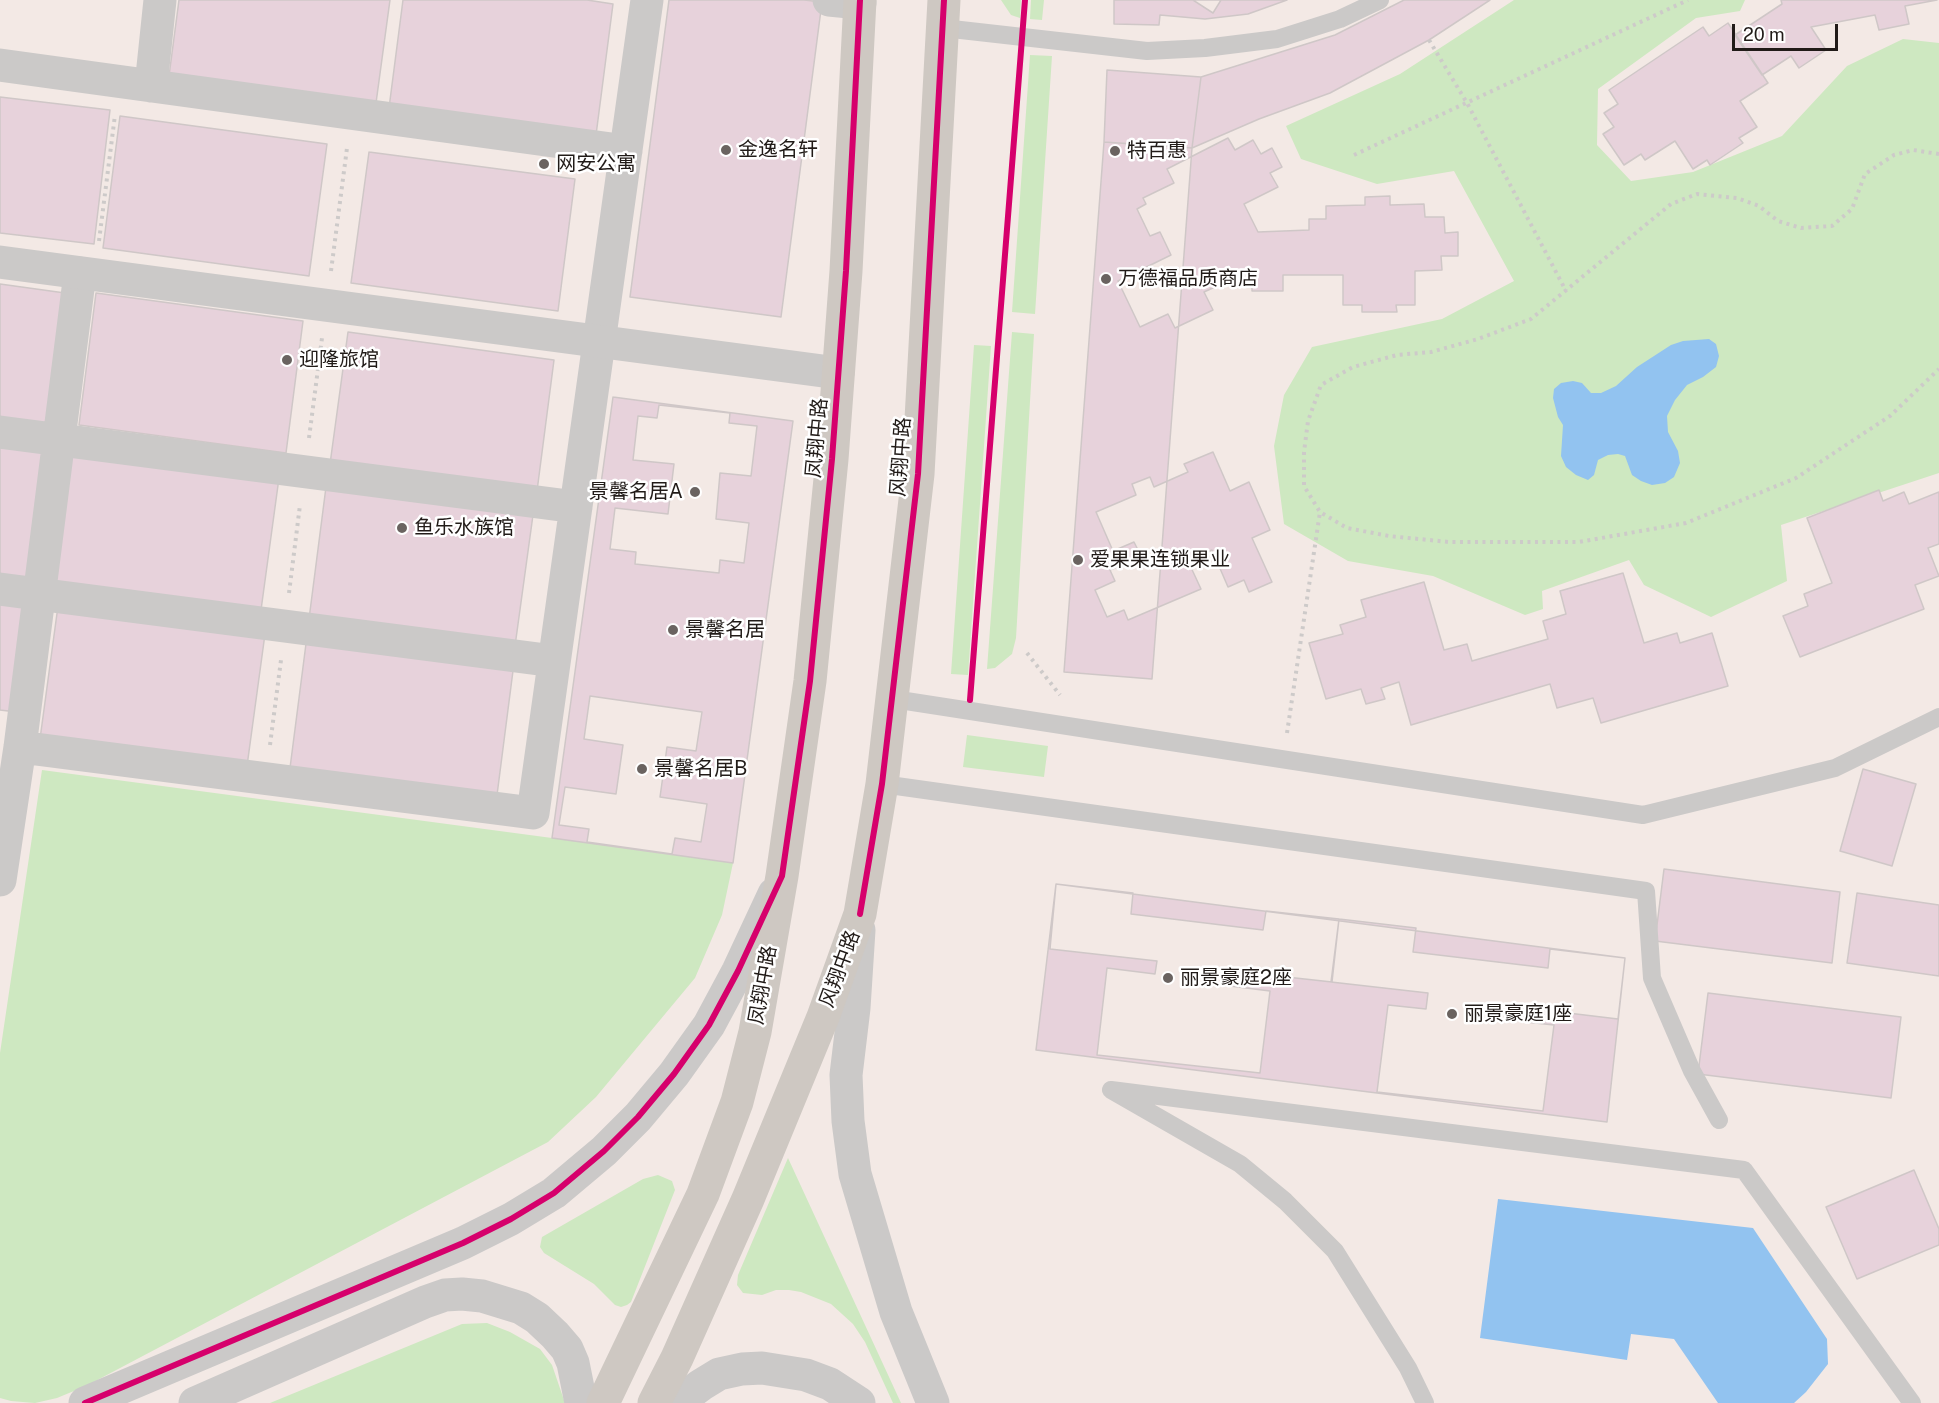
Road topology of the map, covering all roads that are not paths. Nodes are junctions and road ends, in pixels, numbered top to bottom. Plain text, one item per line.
1 (160, 0) edge
2 (647, 0) edge
3 (1380, 0) edge
4 (849, 1) edge
5 (944, 14) edge
6 (0, 65) edge
7 (151, 86) junction
8 (626, 151) junction
9 (0, 262) edge
10 (88, 274) junction
11 (599, 341) junction
12 (838, 373) junction
13 (0, 432) edge
14 (59, 440) junction
15 (576, 507) junction
16 (0, 589) edge
17 (39, 594) junction
18 (555, 661) junction
19 (892, 699) junction
20 (1939, 717) edge
21 (14, 729) edge
22 (882, 784) junction
23 (782, 876) junction
24 (0, 880) edge
25 (860, 914) junction
26 (1719, 1120) dead end
27 (84, 1403) edge
28 (195, 1403) edge
29 (581, 1403) edge
30 (603, 1403) edge
31 (654, 1403) edge
32 (676, 1403) edge
33 (859, 1403) edge
34 (933, 1403) edge
35 (1425, 1403) edge
36 (1912, 1403) edge

1 - 7 street
2 - 8 street
3 - 5 lane
4 - 12 main road, 凤翔中路
5 - 19 main road, 风翔中路
6 - 7 street
7 - 8 street
8 - 11 street
9 - 10 street
10 - 11 street
10 - 14 street
11 - 12 street
11 - 15 street
12 - 23 main road, 凤翔中路
13 - 14 street
14 - 15 street
14 - 17 street
15 - 18 street
16 - 17 street
17 - 18 street
17 - 21 street
18 - 21 street
19 - 20 lane
19 - 22 main road, 风翔中路
21 - 24 street
22 - 25 main road, 风翔中路
22 - 26 lane
23 - 27 street
23 - 30 main road, 凤翔中路
25 - 31 main road, 风翔中路
25 - 34 street
28 - 29 street
32 - 33 street
35 - 36 lane

